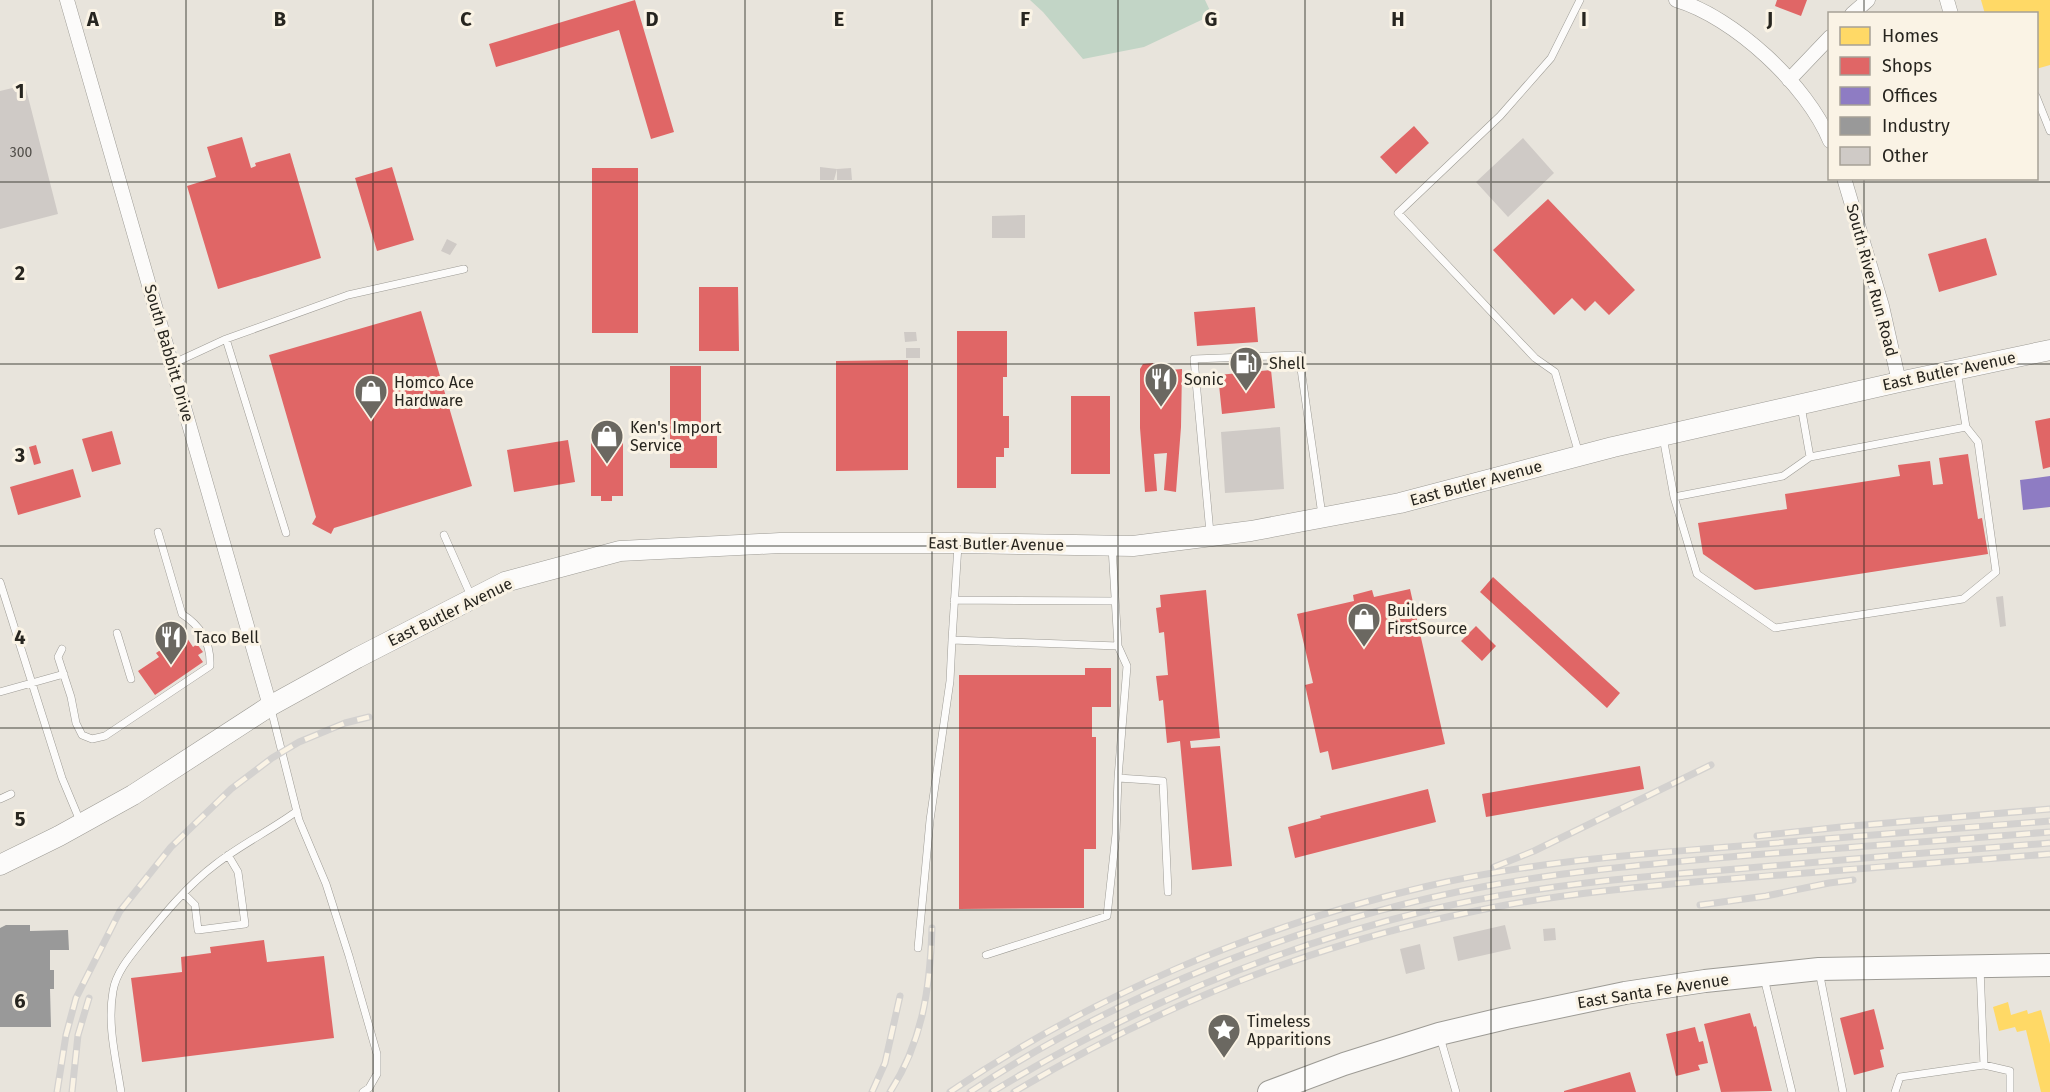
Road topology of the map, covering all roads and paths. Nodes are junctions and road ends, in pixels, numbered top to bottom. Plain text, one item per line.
1 (67, 0) edge
2 (1580, 0) edge
3 (1868, 0) edge
4 (1682, 1) edge
5 (1854, 12) edge
6 (1828, 39) edge
7 (1790, 80) junction
8 (2038, 99) edge
9 (2050, 131) edge
10 (1828, 136) edge
11 (1845, 180) edge
12 (464, 269) dead end
13 (226, 339) junction
14 (2050, 350) edge
15 (172, 364) junction
16 (1956, 369) junction
17 (1899, 382) junction
18 (1801, 405) junction
19 (1966, 427) junction
20 (1663, 436) junction
21 (1579, 456) junction
22 (1810, 457) junction
23 (1674, 497) junction
24 (1322, 518) junction
25 (158, 532) dead end
26 (286, 533) dead end
27 (444, 535) dead end
28 (1211, 536) junction
29 (958, 543) junction
30 (1112, 545) junction
31 (0, 582) edge
32 (472, 599) junction
33 (954, 600) junction
34 (1115, 601) junction
35 (117, 633) dead end
36 (952, 640) junction
37 (1118, 646) junction
38 (62, 649) dead end
39 (64, 674) junction
40 (131, 679) dead end
41 (31, 683) junction
42 (0, 692) edge
43 (270, 706) junction
44 (1118, 778) junction
45 (11, 794) dead end
46 (0, 799) edge
47 (297, 811) junction
48 (81, 824) junction
49 (228, 855) junction
50 (0, 865) edge
51 (1168, 892) dead end
52 (184, 894) junction
53 (918, 948) dead end
54 (986, 955) dead end
55 (2050, 965) edge
56 (1980, 966) junction
57 (1819, 969) junction
58 (1763, 974) junction
59 (1439, 1034) junction
60 (1984, 1065) junction
61 (121, 1092) edge
62 (363, 1092) edge
63 (1269, 1092) edge
64 (1456, 1092) edge
65 (1792, 1092) edge
66 (1843, 1092) edge
67 (1895, 1092) edge
68 (2010, 1092) edge

1 - 15 street, South Babbitt Drive
2 - 21 lane
3 - 5 street
4 - 7 street
6 - 7 street
7 - 10 street
8 - 9 lane
11 - 17 street, South River Run Road
12 - 13 lane
13 - 15 lane
13 - 26 lane
14 - 16 main road, East Butler Avenue
15 - 43 street, South Babbitt Drive
16 - 17 main road, East Butler Avenue
16 - 19 lane
17 - 18 main road, East Butler Avenue
18 - 20 main road, East Butler Avenue
18 - 22 lane
19 - 22 lane
19 - 23 lane
20 - 21 main road, East Butler Avenue
20 - 23 lane
21 - 24 main road, East Butler Avenue
22 - 23 lane
24 - 28 main road, East Butler Avenue
24 - 28 lane
25 - 39 lane
27 - 32 lane
28 - 30 main road, East Butler Avenue
29 - 30 main road, East Butler Avenue
29 - 32 main road, East Butler Avenue
29 - 33 lane
30 - 34 lane
31 - 41 lane
32 - 43 main road, East Butler Avenue
33 - 34 lane
33 - 36 lane
34 - 37 lane
35 - 40 lane
36 - 37 lane
36 - 53 lane
37 - 44 lane
38 - 39 lane
39 - 41 lane
41 - 42 lane
41 - 48 lane
43 - 47 lane
43 - 48 main road, East Butler Avenue
44 - 51 lane
44 - 54 lane
45 - 46 lane
47 - 49 lane
47 - 62 lane
48 - 50 main road, East Butler Avenue
49 - 52 lane
49 - 52 lane
52 - 61 lane
55 - 56 main road, East Santa Fe Avenue
56 - 57 main road, East Santa Fe Avenue
56 - 60 lane
57 - 58 main road, East Santa Fe Avenue
57 - 66 lane
58 - 59 main road, East Santa Fe Avenue
58 - 65 lane
59 - 63 main road, East Santa Fe Avenue
59 - 64 lane
60 - 67 lane
60 - 68 lane

